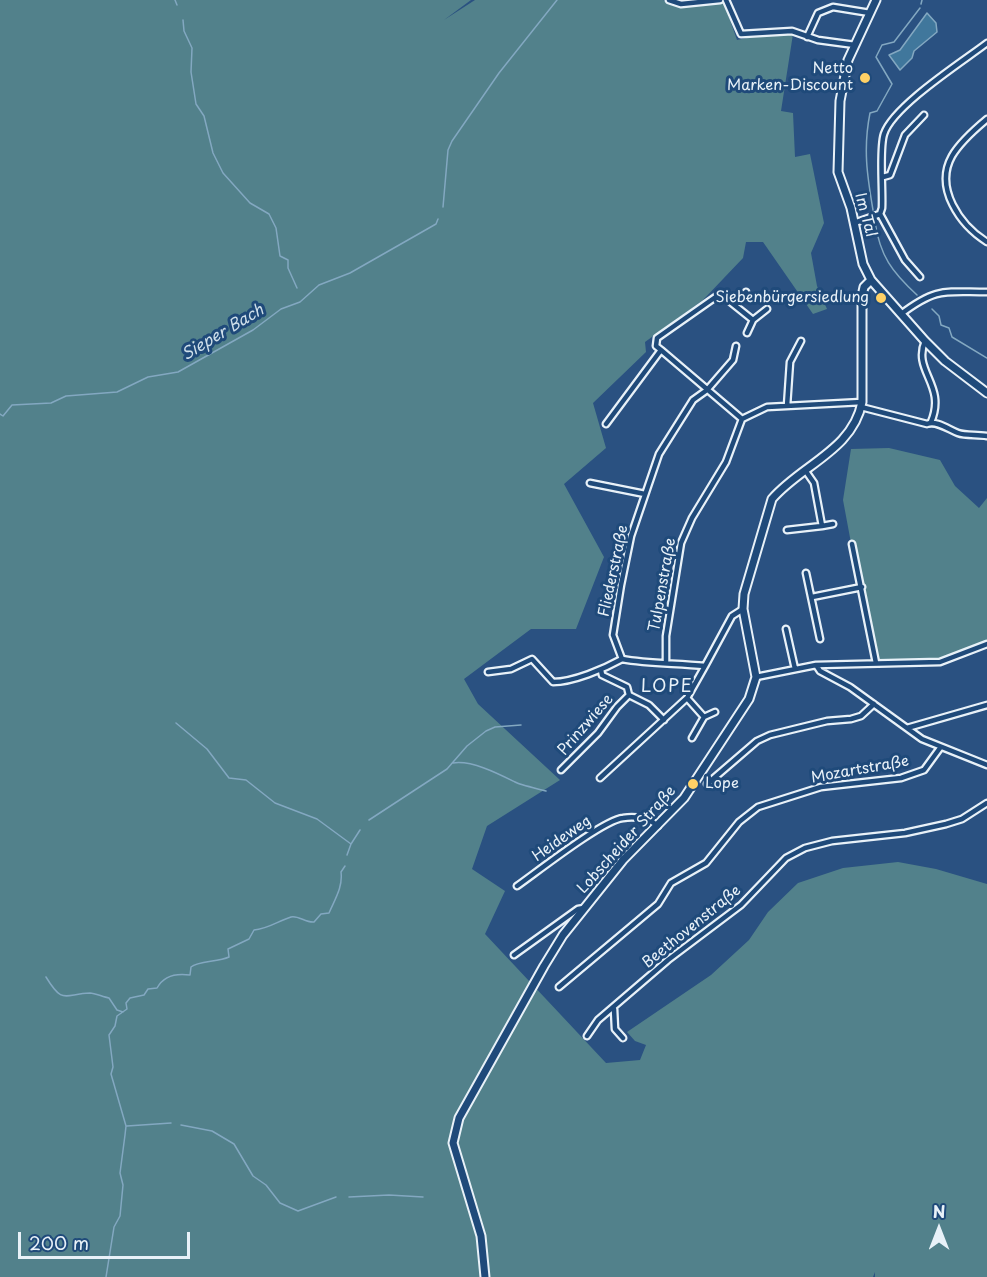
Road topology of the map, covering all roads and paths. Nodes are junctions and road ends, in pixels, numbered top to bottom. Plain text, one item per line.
1 (669, 0) edge
2 (720, 0) edge
3 (726, 0) edge
4 (876, 0) edge
5 (870, 13) junction
6 (807, 37) junction
7 (987, 43) edge
8 (855, 45) junction
9 (924, 115) dead end
10 (987, 119) edge
11 (883, 177) junction
12 (880, 214) junction
13 (854, 223) junction
14 (987, 242) edge
15 (920, 278) dead end
16 (871, 280) junction
17 (746, 292) dead end
18 (987, 292) edge
19 (735, 305) junction
20 (767, 309) dead end
21 (901, 314) junction
22 (753, 320) junction
23 (747, 333) dead end
24 (801, 341) dead end
25 (925, 341) junction
26 (736, 346) dead end
27 (661, 350) junction
28 (707, 390) junction
29 (987, 393) edge
30 (862, 404) junction
31 (787, 406) junction
32 (742, 419) junction
33 (931, 422) junction
34 (606, 424) dead end
35 (987, 436) edge
36 (805, 470) junction
37 (590, 483) dead end
38 (645, 494) junction
39 (833, 524) dead end
40 (822, 526) junction
41 (787, 530) dead end
42 (852, 544) dead end
43 (806, 573) dead end
44 (862, 586) junction
45 (812, 597) junction
46 (742, 609) junction
47 (786, 629) dead end
48 (820, 639) dead end
49 (987, 644) edge
50 (622, 659) junction
51 (666, 662) junction
52 (876, 663) junction
53 (816, 665) junction
54 (705, 666) junction
55 (795, 669) junction
56 (601, 670) junction
57 (488, 672) dead end
58 (756, 677) junction
59 (629, 695) junction
60 (687, 698) junction
61 (874, 704) junction
62 (987, 705) edge
63 (716, 712) dead end
64 (704, 717) junction
65 (664, 720) junction
66 (907, 728) junction
67 (692, 738) dead end
68 (940, 748) junction
69 (987, 765) edge
70 (561, 770) dead end
71 (600, 778) dead end
72 (707, 783) dead end
73 (987, 803) edge
74 (658, 826) junction
75 (517, 886) dead end
76 (584, 908) junction
77 (514, 955) dead end
78 (559, 987) dead end
79 (614, 1009) junction
80 (587, 1036) dead end
81 (622, 1038) dead end
82 (484, 1277) edge

1 - 2 street
3 - 6 street
4 - 5 street, Im Tal
5 - 6 street
5 - 8 street, Im Tal
6 - 8 street
7 - 11 street
8 - 13 street, Im Tal
9 - 11 street
10 - 14 street
11 - 12 street
12 - 13 street
12 - 15 street
13 - 16 street, Im Tal
16 - 21 street, Im Tal
16 - 30 street
17 - 19 street
18 - 21 street
19 - 22 street
19 - 27 street
20 - 22 street
21 - 25 street, Im Tal
22 - 23 street
24 - 31 street
25 - 29 street, Im Tal
25 - 33 street
26 - 28 street, Fliederstraße
27 - 28 street
27 - 34 street
28 - 32 street
28 - 38 street, Fliederstraße
30 - 31 street
30 - 33 street
30 - 36 street
31 - 32 street
32 - 51 street, Tulpenstraße
33 - 35 street
36 - 40 street
36 - 46 street
37 - 38 street
38 - 50 street, Fliederstraße
39 - 40 street
40 - 41 street
42 - 44 street
43 - 45 street
44 - 45 street
44 - 52 street
45 - 48 street
46 - 54 street
46 - 58 street
47 - 55 street
49 - 52 street
50 - 51 street
50 - 56 street
51 - 54 street
52 - 53 street
53 - 55 street
53 - 61 street
54 - 60 street
55 - 58 street
56 - 57 street
56 - 59 street
58 - 74 street, Lobscheider Straße
59 - 65 street
59 - 70 street, Prinzwiese
60 - 64 street
60 - 65 street
61 - 66 street
61 - 72 street
62 - 66 street
63 - 64 street
64 - 67 street
65 - 71 street
66 - 68 street
68 - 69 street
68 - 78 street, Mozartstraße
73 - 79 street, Beethovenstraße
74 - 75 street, Heideweg
74 - 76 street, Lobscheider Straße
76 - 77 street, Lobscheider Straße
76 - 82 street, Lobscheider Straße
79 - 80 street, Beethovenstraße
79 - 81 street

